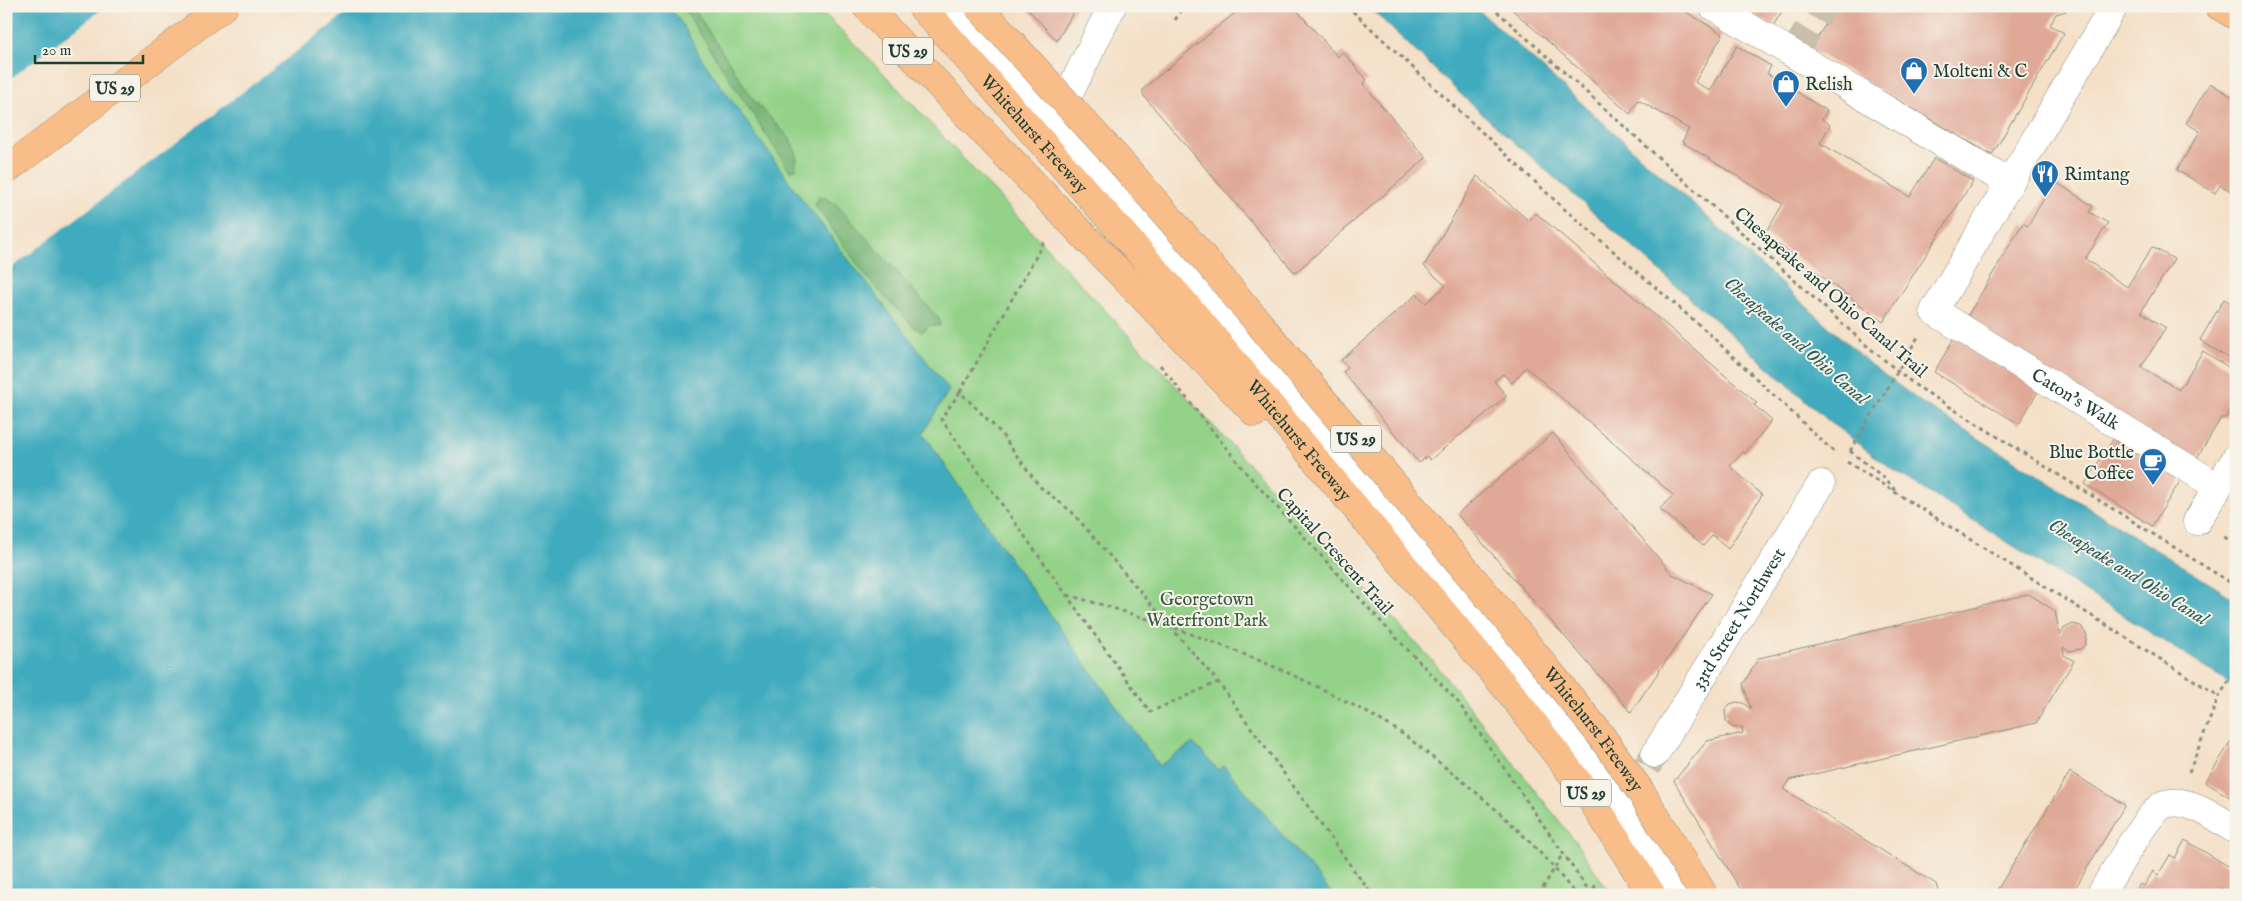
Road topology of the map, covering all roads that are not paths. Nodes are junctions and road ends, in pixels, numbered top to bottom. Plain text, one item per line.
1 (224, 6) edge
2 (866, 6) edge
3 (921, 6) edge
4 (945, 6) edge
5 (978, 6) edge
6 (1112, 6) edge
7 (1713, 6) edge
8 (2114, 6) edge
9 (2219, 6) edge
10 (2236, 16) edge
11 (1053, 125) junction
12 (6, 170) edge
13 (2009, 183) junction
14 (2236, 458) edge
15 (1821, 484) dead end
16 (2218, 487) junction
17 (2197, 521) dead end
18 (1398, 562) junction
19 (1655, 754) tunnel mouth
20 (2236, 830) edge
21 (1652, 895) edge
22 (1681, 895) edge
23 (1704, 895) edge
24 (2100, 895) edge

1 - 12 main road, US 29
2 - 18 main road, US 29
3 - 18 main road, Whitehurst Freeway
4 - 11 street
5 - 23 main road, Whitehurst Freeway / US 29, bridge
6 - 11 street
7 - 13 street
8 - 13 street
9 - 10 main road
11 - 22 street
13 - 16 street, Caton's Walk
14 - 16 street
15 - 19 street, 33rd Street Northwest
16 - 17 street
18 - 21 main road, Whitehurst Freeway / US 29
20 - 24 street

